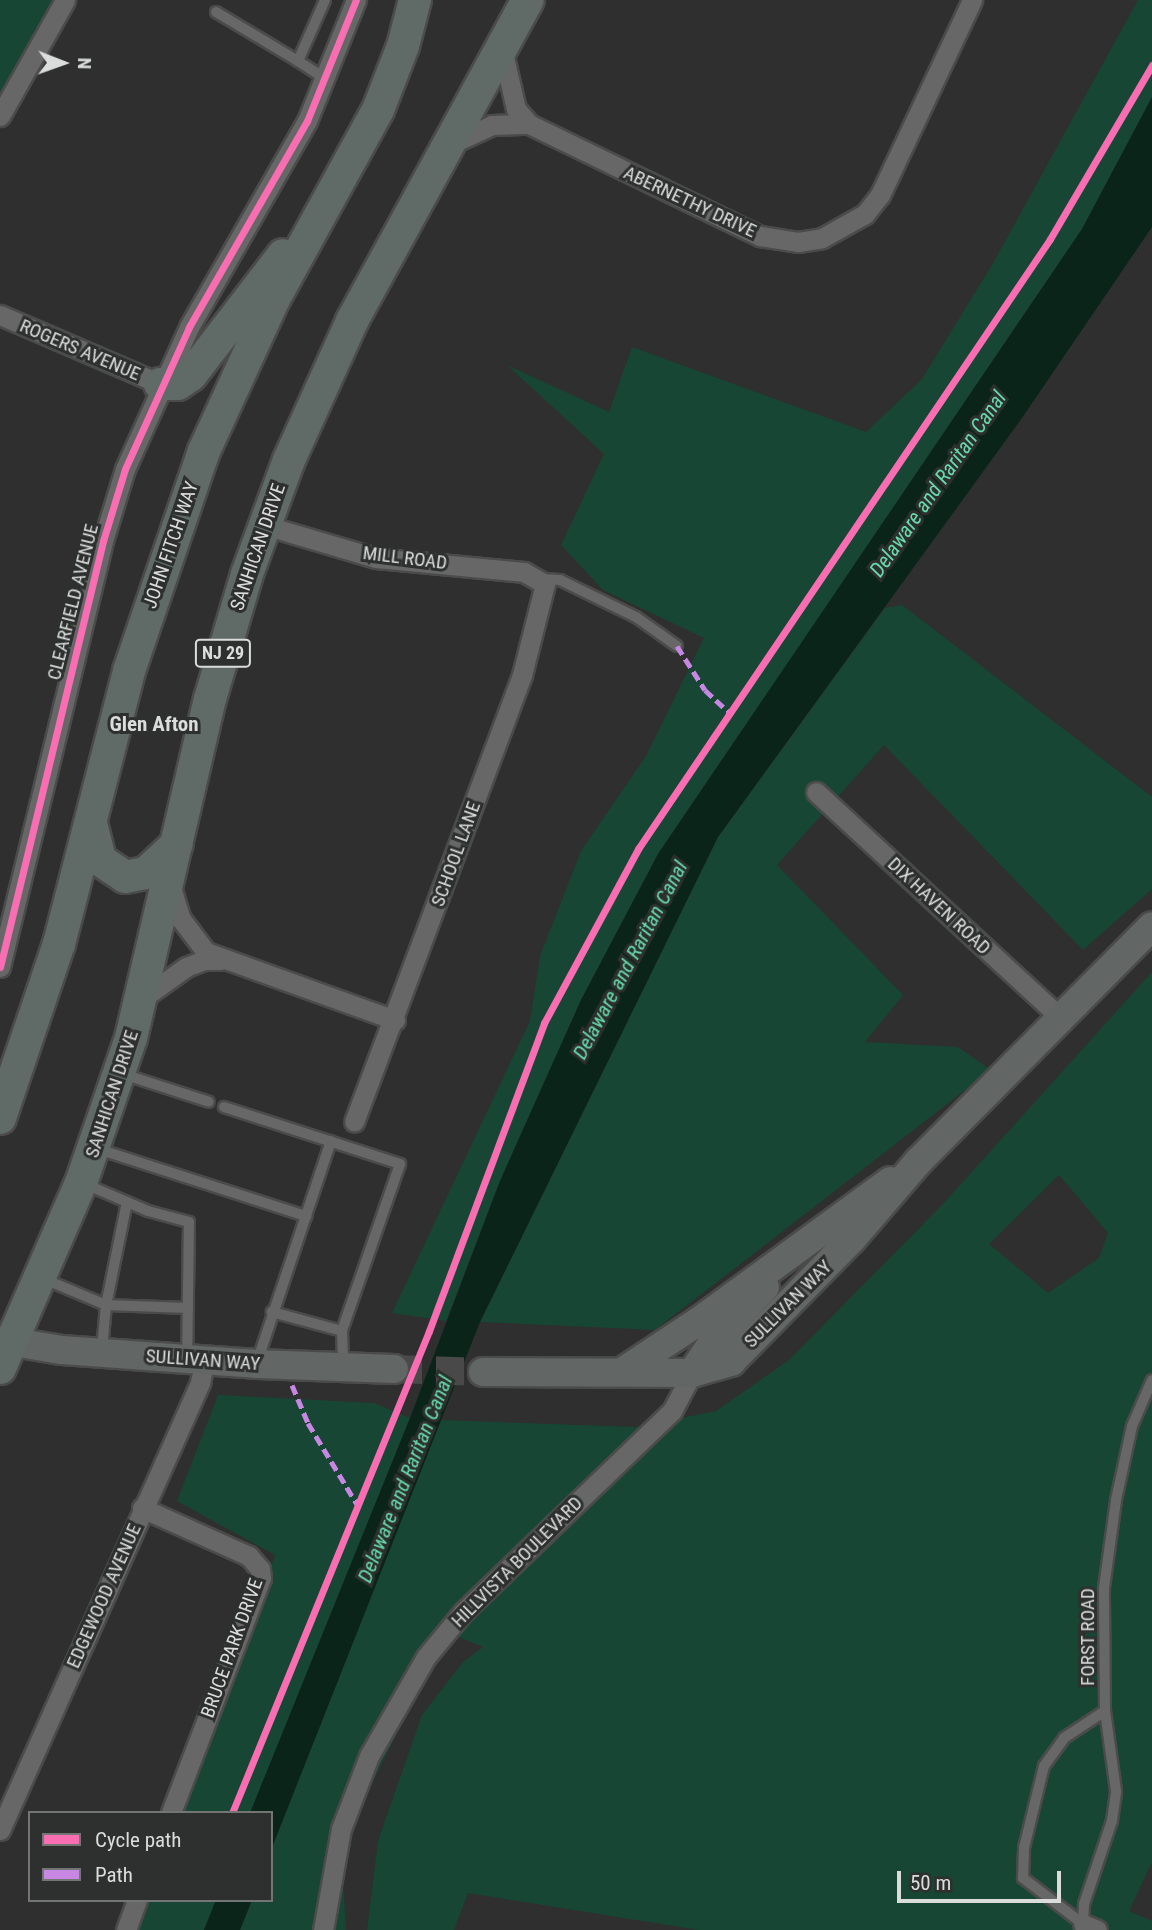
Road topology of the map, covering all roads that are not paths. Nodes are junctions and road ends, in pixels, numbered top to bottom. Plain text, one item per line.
1 (65, 0) edge
2 (325, 0) edge
3 (972, 0) edge
4 (355, 1) edge
5 (522, 6) edge
6 (415, 7) edge
7 (216, 12) dead end
8 (502, 46) junction
9 (298, 61) junction
10 (326, 79) junction
11 (0, 116) edge
12 (529, 124) junction
13 (451, 144) junction
14 (324, 210) junction
15 (0, 316) edge
16 (160, 384) junction
17 (264, 526) junction
18 (543, 581) junction
19 (677, 646) dead end
20 (816, 792) dead end
21 (90, 822) junction
22 (177, 844) junction
23 (169, 881) junction
24 (1152, 926) edge
25 (221, 960) junction
26 (0, 967) edge
27 (143, 998) junction
28 (1062, 1019) junction
29 (395, 1020) junction
30 (120, 1073) junction
31 (209, 1102) dead end
32 (224, 1107) dead end
33 (0, 1118) edge
34 (354, 1121) dead end
35 (331, 1141) junction
36 (95, 1147) junction
37 (918, 1162) junction
38 (81, 1183) junction
39 (127, 1202) junction
40 (306, 1216) junction
41 (798, 1246) junction
42 (42, 1278) junction
43 (106, 1304) junction
44 (188, 1308) junction
45 (272, 1312) junction
46 (342, 1331) junction
47 (3, 1346) edge
48 (102, 1352) junction
49 (196, 1360) junction
50 (257, 1364) junction
51 (343, 1368) junction
52 (394, 1369) tunnel mouth
53 (483, 1371) tunnel mouth
54 (622, 1372) junction
55 (692, 1373) junction
56 (1152, 1380) edge
57 (142, 1508) junction
58 (1105, 1712) junction
59 (172, 1811) edge
60 (0, 1830) edge
61 (137, 1902) edge
62 (1090, 1927) edge
63 (126, 1930) edge
64 (323, 1930) edge

1 - 11 street
2 - 9 lane
3 - 12 street, ABERNETHY DRIVE
4 - 10 street, CLEARFIELD AVENUE
5 - 8 highway, SANHICAN DRIVE / NJ 29
6 - 14 highway, JOHN FITCH WAY
7 - 9 lane
8 - 12 street
8 - 13 highway, SANHICAN DRIVE / NJ 29
9 - 10 lane
10 - 16 street, CLEARFIELD AVENUE
12 - 13 street, ABERNETHY DRIVE
13 - 17 highway, SANHICAN DRIVE / NJ 29
14 - 16 highway
14 - 21 highway, JOHN FITCH WAY
15 - 16 street, ROGERS AVENUE
16 - 26 street, CLEARFIELD AVENUE
17 - 18 street, MILL ROAD
17 - 22 highway, SANHICAN DRIVE / NJ 29
18 - 19 lane
18 - 29 street, SCHOOL LANE
20 - 28 street, DIX HAVEN ROAD
21 - 22 highway
21 - 33 highway, JOHN FITCH WAY
22 - 23 highway, SANHICAN DRIVE / NJ 29
23 - 25 street
23 - 27 highway, SANHICAN DRIVE / NJ 29
24 - 28 main road, SULLIVAN WAY
25 - 27 street
25 - 29 street
27 - 30 highway, SANHICAN DRIVE / NJ 29
28 - 37 main road, SULLIVAN WAY
29 - 34 street, SCHOOL LANE
30 - 31 lane
30 - 36 highway, SANHICAN DRIVE / NJ 29
32 - 35 lane
35 - 40 lane
35 - 46 lane
36 - 38 highway, SANHICAN DRIVE / NJ 29
36 - 40 lane
37 - 41 main road, SULLIVAN WAY
37 - 55 main road, SULLIVAN WAY
38 - 39 lane
38 - 42 highway, SANHICAN DRIVE / NJ 29
39 - 43 lane
39 - 44 lane
40 - 45 lane
41 - 54 main road, SULLIVAN WAY
41 - 55 main road
42 - 43 lane
42 - 47 highway, SANHICAN DRIVE / NJ 29
43 - 44 lane
43 - 48 lane
44 - 49 lane
45 - 46 lane
45 - 50 lane
46 - 51 lane
47 - 48 main road, SULLIVAN WAY
48 - 49 main road, SULLIVAN WAY
49 - 50 main road, SULLIVAN WAY
49 - 57 street, EDGEWOOD AVENUE
50 - 51 main road, SULLIVAN WAY
51 - 52 main road, SULLIVAN WAY
53 - 54 main road, SULLIVAN WAY
54 - 55 main road, SULLIVAN WAY
55 - 64 street, HILLVISTA BOULEVARD
56 - 58 lane, FORST ROAD
57 - 59 street, BRUCE PARK DRIVE
57 - 60 street, EDGEWOOD AVENUE
58 - 62 lane
58 - 62 lane, FORST ROAD
61 - 63 street

